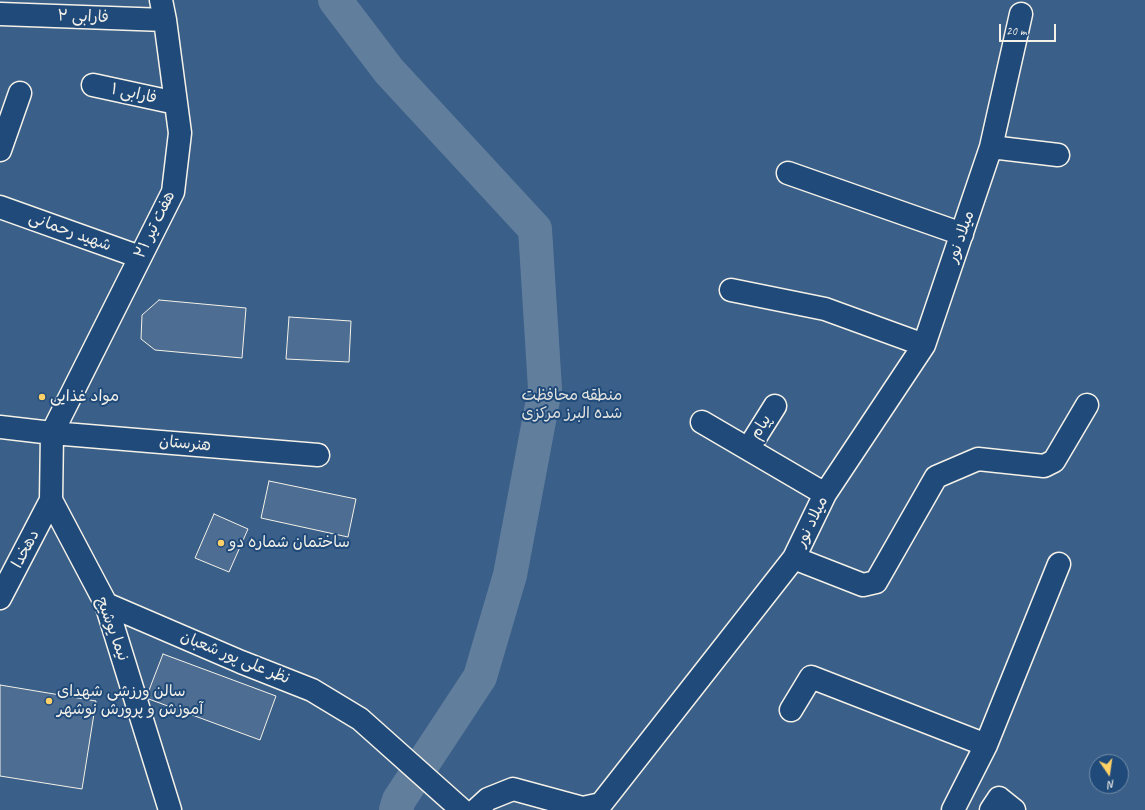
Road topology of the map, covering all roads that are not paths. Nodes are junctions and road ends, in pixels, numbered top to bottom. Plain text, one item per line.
1 (163, 10) edge
2 (0, 14) edge
3 (1021, 14) dead end
4 (93, 85) dead end
5 (20, 94) dead end
6 (176, 103) junction
7 (991, 147) junction
8 (0, 150) edge
9 (1058, 155) dead end
10 (788, 173) dead end
11 (0, 207) edge
12 (962, 234) junction
13 (140, 257) junction
14 (731, 290) dead end
15 (924, 345) junction
16 (1087, 405) dead end
17 (775, 406) dead end
18 (702, 422) dead end
19 (0, 427) edge
20 (52, 433) junction
21 (748, 449) junction
22 (318, 455) dead end
23 (825, 494) junction
24 (51, 500) junction
25 (794, 558) junction
26 (1060, 564) dead end
27 (0, 598) edge
28 (106, 604) junction
29 (791, 710) dead end
30 (986, 745) junction
31 (457, 806) edge
32 (170, 810) edge
33 (476, 810) edge
34 (952, 810) edge
35 (991, 810) edge
36 (1014, 810) edge

1 - 2 street, فارابی ۲
1 - 6 street, هفت تیر ۲۱
3 - 7 street, میلاد نور
4 - 6 street, فارابی ۱
5 - 8 street
6 - 13 street, هفت تیر ۲۱
7 - 9 street
7 - 12 street, میلاد نور
10 - 12 street
11 - 13 street, شهید رحمانی
12 - 15 street, میلاد نور
13 - 20 street, هفت تیر ۲۱
14 - 15 street
15 - 23 street, میلاد نور
16 - 25 street
17 - 21 street, پیام
18 - 21 street
19 - 20 street, هنرستان
20 - 22 street, هنرستان
20 - 24 street
21 - 23 street
23 - 25 street, میلاد نور
24 - 27 street, دهخدا
24 - 28 street, نیما یوشیج
25 - 33 street, میلاد نور
26 - 30 street
28 - 31 street, نظر علی پور شعبان
28 - 32 street, نیما یوشیج
29 - 30 street
30 - 34 street
35 - 36 street

